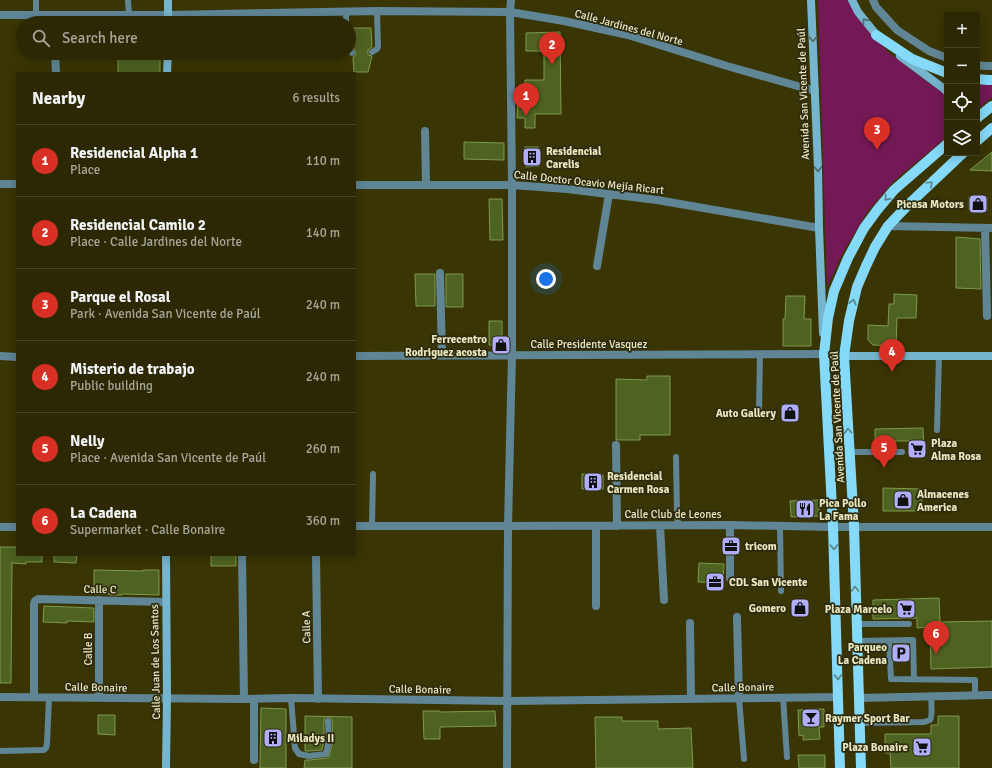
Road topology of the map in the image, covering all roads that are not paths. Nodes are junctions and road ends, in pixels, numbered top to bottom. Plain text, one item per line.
1 (36, 0) edge
2 (128, 0) edge
3 (168, 0) edge
4 (511, 0) edge
5 (811, 0) edge
6 (852, 0) edge
7 (873, 0) edge
8 (377, 11) junction
9 (346, 12) junction
10 (510, 12) junction
11 (0, 15) edge
12 (36, 15) junction
13 (129, 15) junction
14 (40, 16) edge
15 (110, 16) edge
16 (139, 16) edge
17 (168, 16) edge
18 (244, 16) edge
19 (346, 16) edge
20 (876, 35) junction
21 (372, 52) dead end
22 (944, 57) edge
23 (55, 60) edge
24 (168, 60) edge
25 (980, 65) edge
26 (992, 66) edge
27 (56, 72) edge
28 (167, 72) edge
29 (944, 72) edge
30 (980, 79) edge
31 (992, 80) edge
32 (944, 89) edge
33 (815, 91) junction
34 (992, 106) edge
35 (980, 116) edge
36 (992, 128) edge
37 (425, 131) dead end
38 (980, 138) edge
39 (944, 147) edge
40 (960, 156) edge
41 (0, 184) edge
42 (16, 184) edge
43 (356, 185) edge
44 (426, 185) junction
45 (512, 185) junction
46 (610, 194) junction
47 (888, 226) junction
48 (819, 228) junction
49 (989, 228) edge
50 (597, 266) dead end
51 (440, 273) dead end
52 (986, 316) dead end
53 (760, 354) junction
54 (824, 354) junction
55 (512, 355) junction
56 (0, 356) edge
57 (16, 356) edge
58 (356, 356) edge
59 (442, 356) junction
60 (844, 356) junction
61 (939, 356) junction
62 (992, 356) edge
63 (758, 411) dead end
64 (937, 430) dead end
65 (616, 445) dead end
66 (850, 452) junction
67 (902, 452) dead end
68 (676, 457) dead end
69 (373, 474) dead end
70 (730, 525) junction
71 (356, 526) edge
72 (372, 526) junction
73 (508, 526) junction
74 (596, 526) junction
75 (617, 526) junction
76 (660, 526) junction
77 (678, 526) junction
78 (780, 526) junction
79 (854, 526) junction
80 (0, 527) edge
81 (16, 527) edge
82 (833, 527) junction
83 (992, 527) edge
84 (166, 556) edge
85 (242, 556) edge
86 (316, 556) edge
87 (730, 578) dead end
88 (781, 591) dead end
89 (99, 600) junction
90 (664, 600) dead end
91 (166, 602) junction
92 (596, 606) dead end
93 (737, 617) dead end
94 (690, 623) dead end
95 (856, 624) junction
96 (909, 624) dead end
97 (857, 641) junction
98 (889, 641) junction
99 (914, 679) junction
100 (975, 695) junction
101 (992, 695) edge
102 (931, 696) junction
103 (0, 697) edge
104 (34, 697) junction
105 (49, 697) junction
106 (783, 697) junction
107 (839, 697) junction
108 (99, 698) junction
109 (167, 698) junction
110 (291, 698) junction
111 (739, 698) junction
112 (859, 698) junction
113 (244, 699) junction
114 (254, 699) junction
115 (318, 699) junction
116 (691, 699) junction
117 (508, 701) junction
118 (328, 721) dead end
119 (860, 724) junction
120 (0, 751) edge
121 (787, 757) dead end
122 (744, 759) dead end
123 (254, 760) dead end
124 (166, 768) edge
125 (507, 768) edge
126 (840, 768) edge
127 (861, 768) edge

1 - 12 lane
2 - 13 lane
3 - 17 street
4 - 10 street
5 -> 33 street, Avenida San Vicente de Paúl
20 -> 6 street
7 - 22 street
8 - 9 street, Calle Jardines del Norte
8 - 10 street, Calle Jardines del Norte
8 - 21 lane
9 - 18 street, Calle Jardines del Norte
9 - 19 lane
10 - 33 street, Calle Jardines del Norte
10 - 45 street
11 - 12 street, Calle Jardines del Norte
12 - 14 street, Calle Jardines del Norte
13 - 15 street, Calle Jardines del Norte
13 - 16 street, Calle Jardines del Norte
20 - 29 main road
20 - 32 street
23 - 27 street
24 - 28 street
25 - 26 street
30 - 31 main road
33 -> 48 street, Avenida San Vicente de Paúl
34 - 35 main road
36 - 38 main road
37 - 44 street
39 -> 54 main road, Avenida San Vicente de Paúl
47 -> 40 main road, Avenida San Vicente de Paúl
41 - 42 street
43 - 44 street, Calle Doctor Ocavio Mejía Ricart
44 - 45 street, Calle Doctor Ocavio Mejía Ricart
45 - 46 street, Calle Doctor Ocavio Mejía Ricart
45 - 55 street
46 - 48 street, Calle Doctor Ocavio Mejía Ricart
46 - 50 street
47 - 49 street
60 -> 47 main road, Avenida San Vicente de Paúl
48 - 54 street, Avenida San Vicente de Paúl
49 - 52 street
51 - 59 street
53 - 54 street, Calle Presidente Vasquez
53 - 55 street, Calle Presidente Vasquez
53 - 63 lane
54 - 82 main road, Avenida San Vicente de Paúl
55 - 59 street, Calle Presidente Vasquez
55 - 73 street
56 - 57 street
58 - 59 street, Calle Presidente Vasquez
60 - 61 street
66 -> 60 main road, Avenida San Vicente de Paúl
61 - 62 street
61 - 64 lane
65 - 75 street
66 - 67 lane
66 - 79 main road, Avenida San Vicente de Paúl
68 - 77 lane
69 - 72 lane
70 - 77 street, Calle Club de Leones
70 - 78 street, Calle Club de Leones
70 - 87 street
71 - 72 street, Calle Club de Leones
72 - 73 street, Calle Club de Leones
73 - 74 street, Calle Club de Leones
73 - 117 street
74 - 75 street, Calle Club de Leones
74 - 92 street
75 - 76 street, Calle Club de Leones
76 - 77 street, Calle Club de Leones
76 - 90 street
78 - 82 street, Calle Club de Leones
78 - 88 lane
79 - 82 street, Calle Club de Leones
79 - 83 street, Calle Club de Leones
95 -> 79 main road, Avenida San Vicente de Paúl
80 - 81 street
82 -> 107 main road, Avenida San Vicente de Paúl
84 - 91 street, Calle Juan de Los Santos
85 - 113 street
86 - 115 street, Calle A
89 - 91 street, Calle C
89 - 104 street, Calle C
89 - 108 street, Calle B
91 - 109 street, Calle Juan de Los Santos
93 - 111 street
94 - 116 street
95 - 96 lane
95 - 97 main road, Avenida San Vicente de Paúl
97 - 98 lane
97 - 112 main road, Avenida San Vicente de Paúl
98 - 99 lane
98 - 99 lane
99 - 100 lane
100 - 101 street
100 - 102 street
102 - 112 street
102 - 119 lane
103 - 104 street, Calle Bonaire
104 - 105 street, Calle Bonaire
105 - 108 street, Calle Bonaire
105 - 120 lane
106 - 107 street, Calle Bonaire
106 - 111 street, Calle Bonaire
106 - 121 lane
107 - 126 main road, Avenida San Vicente de Paúl
108 - 109 street, Calle Bonaire
109 - 113 street, Calle Bonaire
109 - 124 street, Calle Juan de Los Santos
110 - 114 street, Calle Bonaire
110 - 115 street, Calle Bonaire
110 - 118 lane
111 - 116 street, Calle Bonaire
111 - 122 lane
112 - 119 main road, Avenida San Vicente de Paúl
113 - 114 street, Calle Bonaire
114 - 123 street
115 - 117 street, Calle Bonaire
116 - 117 street, Calle Bonaire
117 - 125 street
119 - 127 main road, Avenida San Vicente de Paúl

